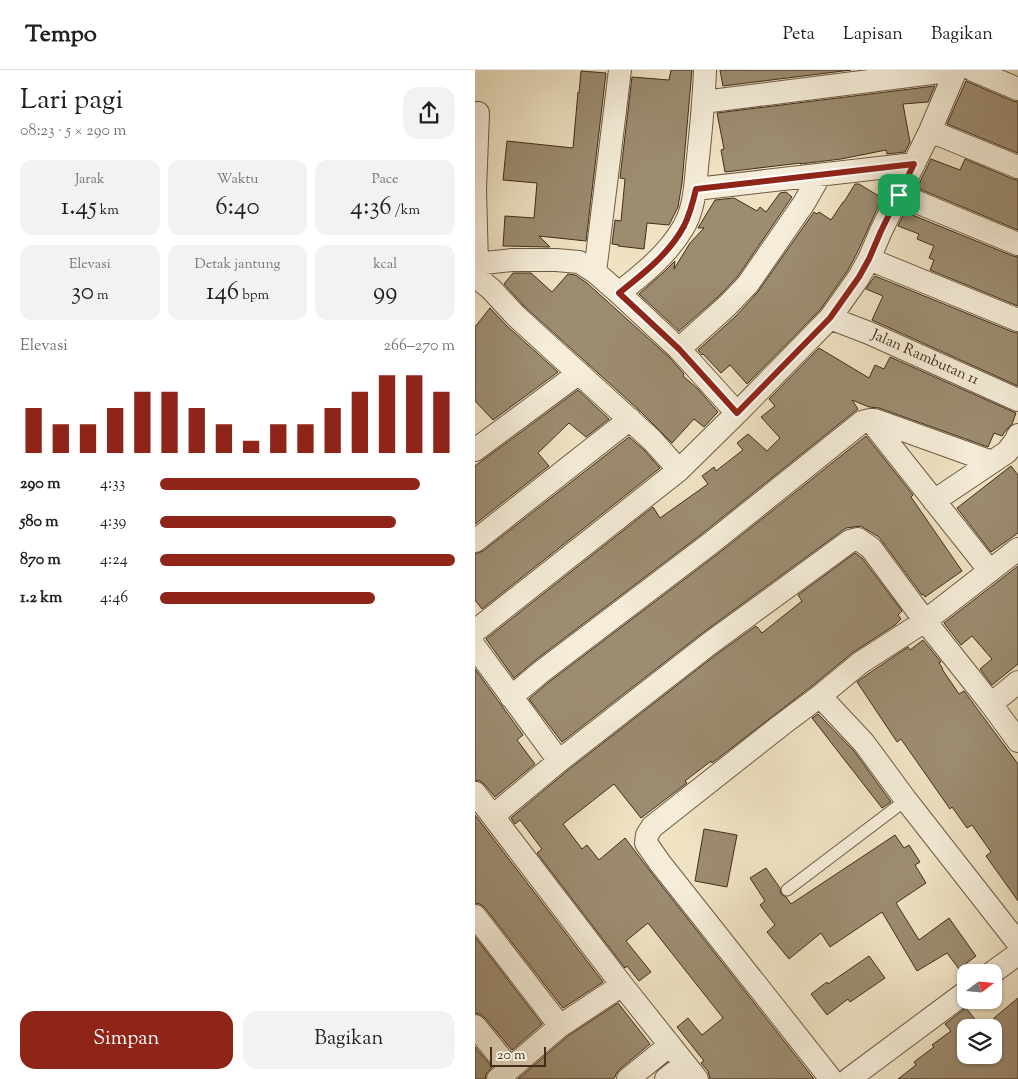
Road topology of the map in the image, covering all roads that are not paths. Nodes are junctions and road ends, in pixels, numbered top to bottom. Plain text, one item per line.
1 (620, 70) edge
2 (705, 70) edge
3 (956, 70) edge
4 (973, 70) edge
5 (1018, 89) edge
6 (703, 102) junction
7 (478, 113) dead end
8 (930, 131) junction
9 (914, 164) junction
10 (1018, 167) edge
11 (820, 175) junction
12 (696, 189) junction
13 (899, 195) junction
14 (1018, 244) edge
15 (869, 259) junction
16 (476, 268) edge
17 (595, 272) junction
18 (619, 293) junction
19 (830, 318) junction
20 (1018, 320) edge
21 (679, 349) junction
22 (579, 373) junction
23 (1018, 400) edge
24 (737, 413) junction
25 (630, 419) junction
26 (870, 420) junction
27 (1018, 435) edge
28 (480, 438) edge
29 (992, 462) junction
30 (679, 470) junction
31 (934, 501) junction
32 (475, 541) edge
33 (1018, 550) edge
34 (990, 571) junction
35 (925, 621) junction
36 (475, 631) edge
37 (475, 647) edge
38 (1018, 682) edge
39 (511, 696) junction
40 (820, 696) junction
41 (991, 704) junction
42 (1018, 741) edge
43 (559, 761) junction
44 (475, 793) edge
45 (906, 800) junction
46 (493, 816) junction
47 (787, 890) dead end
48 (475, 916) edge
49 (1018, 942) edge
50 (1018, 954) edge
51 (1003, 965) edge
52 (621, 985) junction
53 (957, 999) edge
54 (475, 1026) edge
55 (560, 1026) junction
56 (670, 1045) junction
57 (691, 1072) edge
58 (504, 1074) edge
59 (628, 1079) edge
60 (666, 1079) edge
61 (831, 1079) edge
62 (849, 1079) edge

1 - 17 street
2 - 6 street
3 - 6 street
3 - 8 street
4 - 5 street
6 - 12 street
7 - 16 street
8 - 9 street
8 - 10 street
9 - 11 street
9 - 13 street
11 - 12 street
11 - 21 street
12 - 18 street
13 - 14 street
13 - 15 street
15 - 19 street
15 - 20 street
16 - 17 street
16 - 22 street
17 - 18 street
18 - 21 street
19 - 23 street, Jalan Rambutan 11
19 - 24 street
21 - 24 street
22 - 25 street
22 - 28 street
24 - 30 street
25 - 30 street
25 - 32 street
26 - 29 street
26 - 31 street
26 - 39 street
27 - 29 street
29 - 31 street
30 - 36 street
31 - 34 street
33 - 34 street
34 - 35 street
35 - 40 street
35 - 41 street
35 - 43 street
37 - 39 street
38 - 41 street
39 - 43 street
40 - 45 street
40 - 61 street
41 - 42 street
43 - 46 street
44 - 46 street
45 - 47 lane
45 - 49 street
46 - 52 street
48 - 55 street
50 - 51 street
52 - 55 street
52 - 56 street
53 - 62 street
54 - 58 street
55 - 58 street
56 - 57 street
56 - 59 street
57 - 60 street

